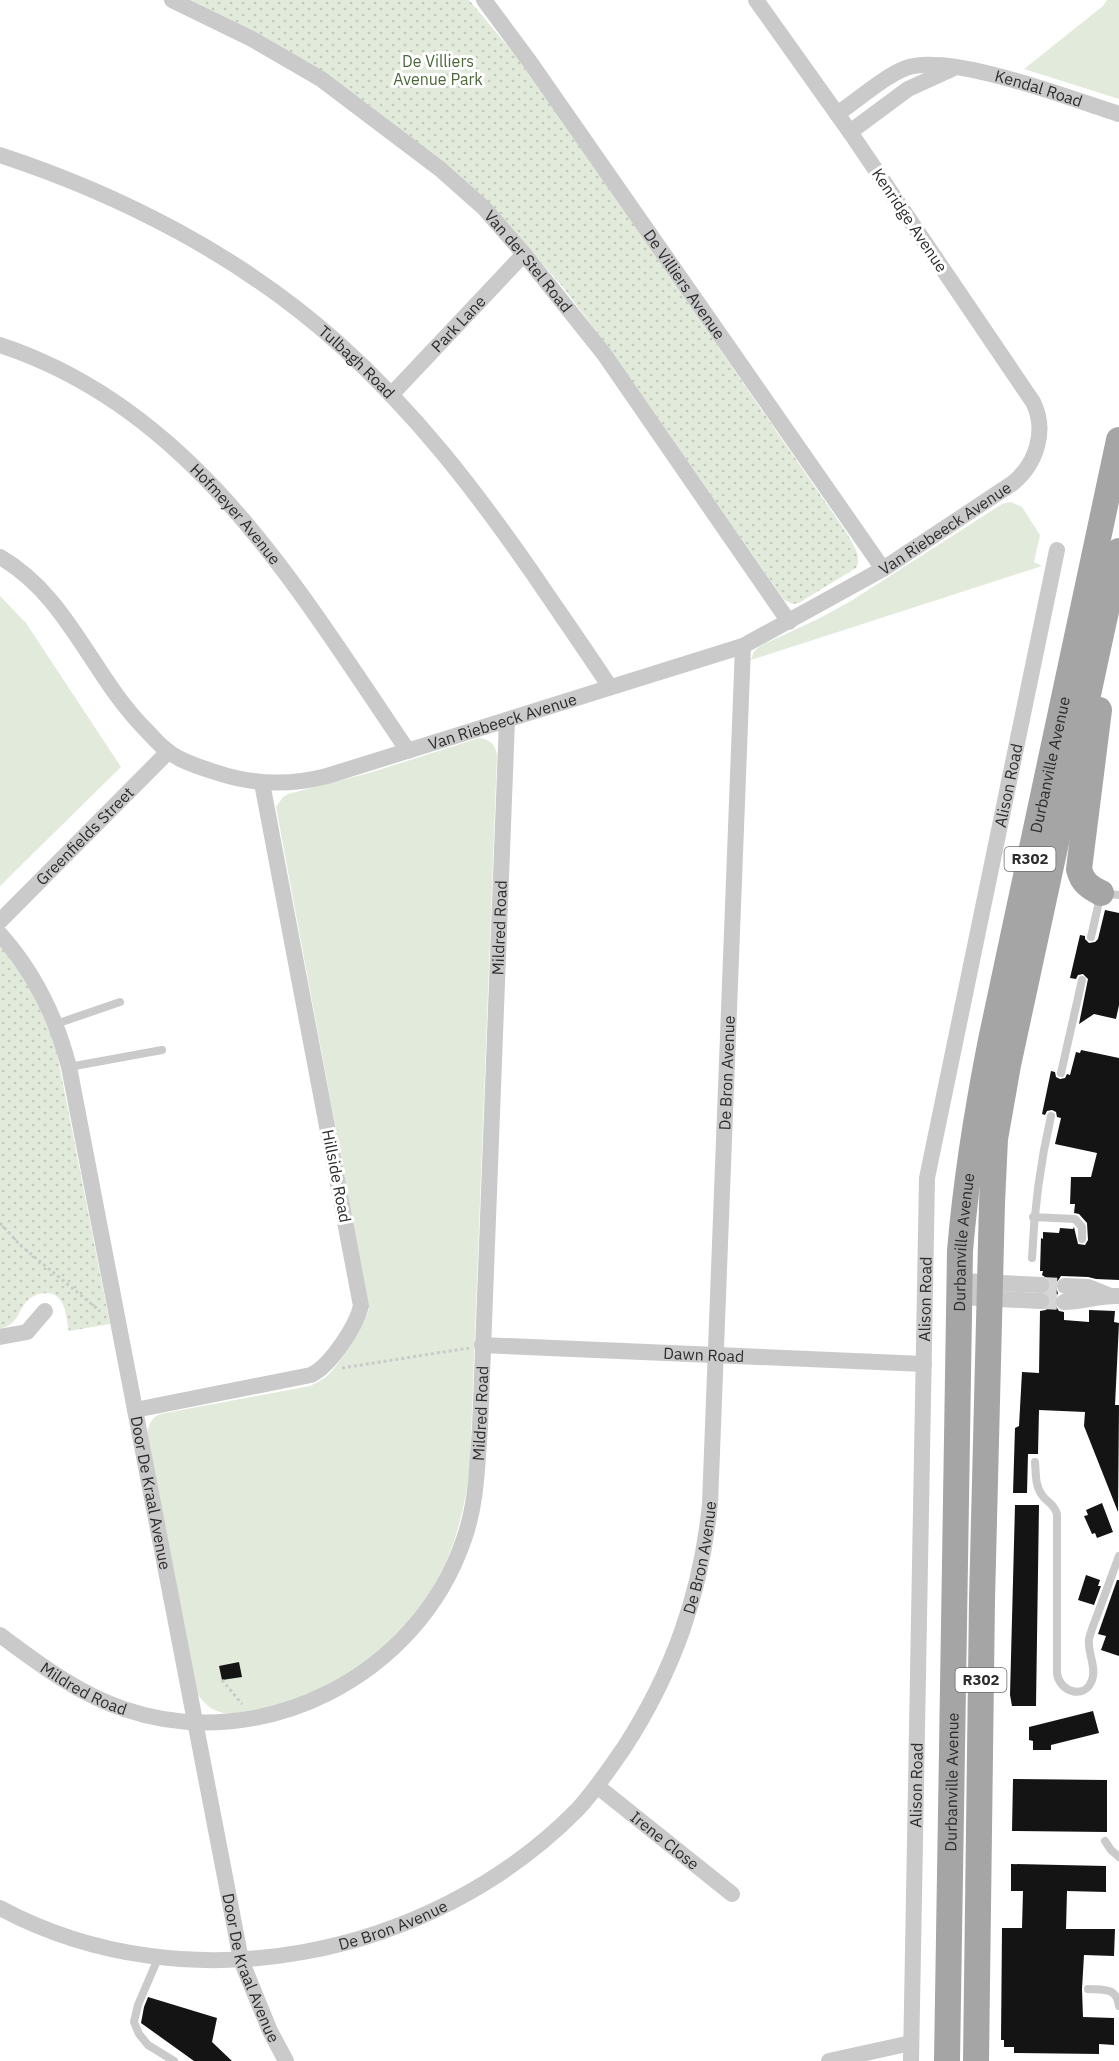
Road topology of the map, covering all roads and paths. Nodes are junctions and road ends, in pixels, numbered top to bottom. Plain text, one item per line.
1 (172, 0) edge
2 (484, 0) edge
3 (756, 0) edge
4 (956, 67) junction
5 (837, 114) junction
6 (1119, 114) edge
7 (850, 132) junction
8 (0, 155) edge
9 (524, 254) junction
10 (0, 345) edge
11 (390, 395) junction
12 (1119, 440) edge
13 (1036, 449) joint
14 (1057, 550) dead end
15 (1119, 551) edge
16 (0, 557) edge
17 (883, 569) junction
18 (1105, 611) junction
19 (789, 622) junction
20 (743, 646) junction
21 (610, 687) junction
22 (507, 720) junction
23 (408, 751) junction
24 (168, 752) junction
25 (262, 783) junction
26 (1110, 894) edge
27 (0, 921) edge
28 (0, 934) edge
29 (1091, 937) dead end
30 (1082, 980) dead end
31 (120, 1002) dead end
32 (56, 1024) junction
33 (162, 1050) dead end
34 (69, 1067) junction
35 (1061, 1073) dead end
36 (1051, 1116) dead end
37 (1034, 1216) junction
38 (0, 1223) edge
39 (1082, 1239) dead end
40 (1032, 1258) dead end
41 (1072, 1288) tunnel mouth
42 (959, 1289) junction
43 (989, 1290) junction
44 (1041, 1293) tunnel mouth
45 (1114, 1296) edge
46 (45, 1311) dead end
47 (118, 1324) junction
48 (0, 1337) edge
49 (482, 1346) junction
50 (717, 1355) junction
51 (924, 1364) junction
52 (316, 1373) junction
53 (135, 1410) junction
54 (1035, 1461) dead end
55 (1119, 1556) edge
56 (0, 1635) edge
57 (222, 1680) dead end
58 (254, 1718) junction
59 (194, 1722) junction
60 (597, 1786) junction
61 (1105, 1840) dead end
62 (1119, 1857) edge
63 (732, 1894) dead end
64 (0, 1908) edge
65 (159, 1956) junction
66 (241, 1960) junction
67 (1088, 1989) dead end
68 (1119, 2006) edge
69 (911, 2043) junction
70 (174, 2061) edge
71 (286, 2061) edge
72 (829, 2061) edge
73 (911, 2061) edge
74 (947, 2061) edge
75 (976, 2061) edge

1 - 9 street, Van der Stel Road
2 - 17 street, De Villiers Avenue
3 - 5 street, Kenridge Avenue
4 - 5 street, Kendal Road
4 - 6 street, Kendal Road
4 - 7 street
5 - 7 street, Kenridge Avenue
7 - 13 street, Kenridge Avenue
8 - 11 street, Tulbagh Road
9 - 11 street, Park Lane
9 - 19 street, Van der Stel Road
10 - 23 street, Hofmeyer Avenue
11 - 21 street, Tulbagh Road
12 - 42 main road, Durbanville Avenue / R302
13 - 17 street, Van Riebeeck Avenue
14 - 51 street, Alison Road
15 - 18 main road, Durbanville Avenue / R302
16 - 24 street, Van Riebeeck Avenue
17 - 19 street, Van Riebeeck Avenue
18 - 26 main road
18 - 43 main road, Durbanville Avenue / R302
19 - 20 street, Van Riebeeck Avenue
20 - 21 street, Van Riebeeck Avenue
20 - 50 street, De Bron Avenue
21 - 22 street, Van Riebeeck Avenue
22 - 23 street, Van Riebeeck Avenue
22 - 49 street, Mildred Road
23 - 25 street, Van Riebeeck Avenue
24 - 25 street, Van Riebeeck Avenue
24 - 27 street, Greenfields Street
25 - 52 street, Hillside Road
26 - 29 lane
28 - 32 street, Door De Kraal Avenue
30 - 35 lane
31 - 32 lane
32 - 34 street, Door De Kraal Avenue
33 - 34 lane
34 - 47 street, Door De Kraal Avenue
36 - 37 lane
37 - 39 lane
37 - 40 lane
38 - 47 path
41 - 45 street
42 - 43 street
42 - 74 main road, Durbanville Avenue / R302
43 - 44 street
43 - 75 main road, Durbanville Avenue / R302
46 - 48 street
47 - 53 street, Door De Kraal Avenue
49 - 50 street, Dawn Road
49 - 52 path
49 - 58 street, Mildred Road
50 - 51 street, Dawn Road
50 - 60 street, De Bron Avenue
51 - 69 street, Alison Road
52 - 53 street
53 - 59 street, Door De Kraal Avenue
54 - 55 lane
56 - 59 street, Mildred Road
57 - 58 path
58 - 59 street, Mildred Road
59 - 66 street, Door De Kraal Avenue
60 - 63 street, Irene Close
60 - 66 street, De Bron Avenue
61 - 62 lane
64 - 65 street, De Bron Avenue
65 - 66 street, De Bron Avenue
65 - 70 lane
66 - 71 street, Door De Kraal Avenue
67 - 68 lane
69 - 72 street
69 - 73 street, Alison Road

